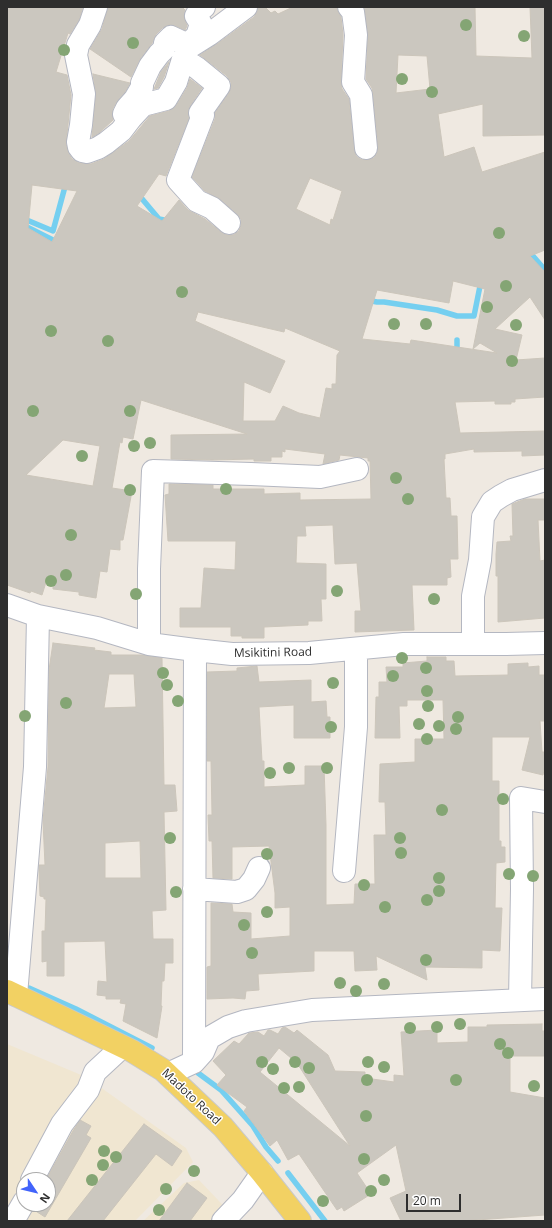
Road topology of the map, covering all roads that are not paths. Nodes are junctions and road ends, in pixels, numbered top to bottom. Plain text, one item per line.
1 (96, 7) edge
2 (204, 7) edge
3 (246, 7) edge
4 (350, 7) edge
5 (171, 37) junction
6 (123, 117) dead end
7 (366, 148) dead end
8 (229, 223) dead end
9 (357, 470) dead end
10 (545, 480) edge
11 (7, 605) edge
12 (38, 616) junction
13 (545, 643) edge
14 (149, 644) junction
15 (473, 644) junction
16 (356, 649) junction
17 (195, 650) junction
18 (545, 802) edge
19 (259, 868) dead end
20 (344, 871) dead end
21 (194, 889) junction
22 (12, 993) edge
23 (545, 999) edge
24 (520, 1000) junction
25 (122, 1047) junction
26 (194, 1062) junction
27 (168, 1074) junction
28 (36, 1172) edge
29 (262, 1173) junction
30 (223, 1221) edge
31 (300, 1221) edge

1 - 8 street
2 - 5 street
3 - 5 street
4 - 7 street
5 - 6 street
9 - 14 street
10 - 15 street
11 - 12 street, Msikitini Road
12 - 14 street, Msikitini Road
12 - 22 street
13 - 15 street, Msikitini Road
14 - 17 street, Msikitini Road
15 - 16 street, Msikitini Road
16 - 17 street, Msikitini Road
16 - 20 street
17 - 21 street
18 - 24 street
19 - 21 street
21 - 26 street
22 - 25 main road, Madoto Road
23 - 24 street
24 - 26 street
25 - 27 main road, Madoto Road
25 - 28 street
26 - 27 street
27 - 29 main road, Madoto Road
29 - 30 street
29 - 31 main road, Madoto Road

